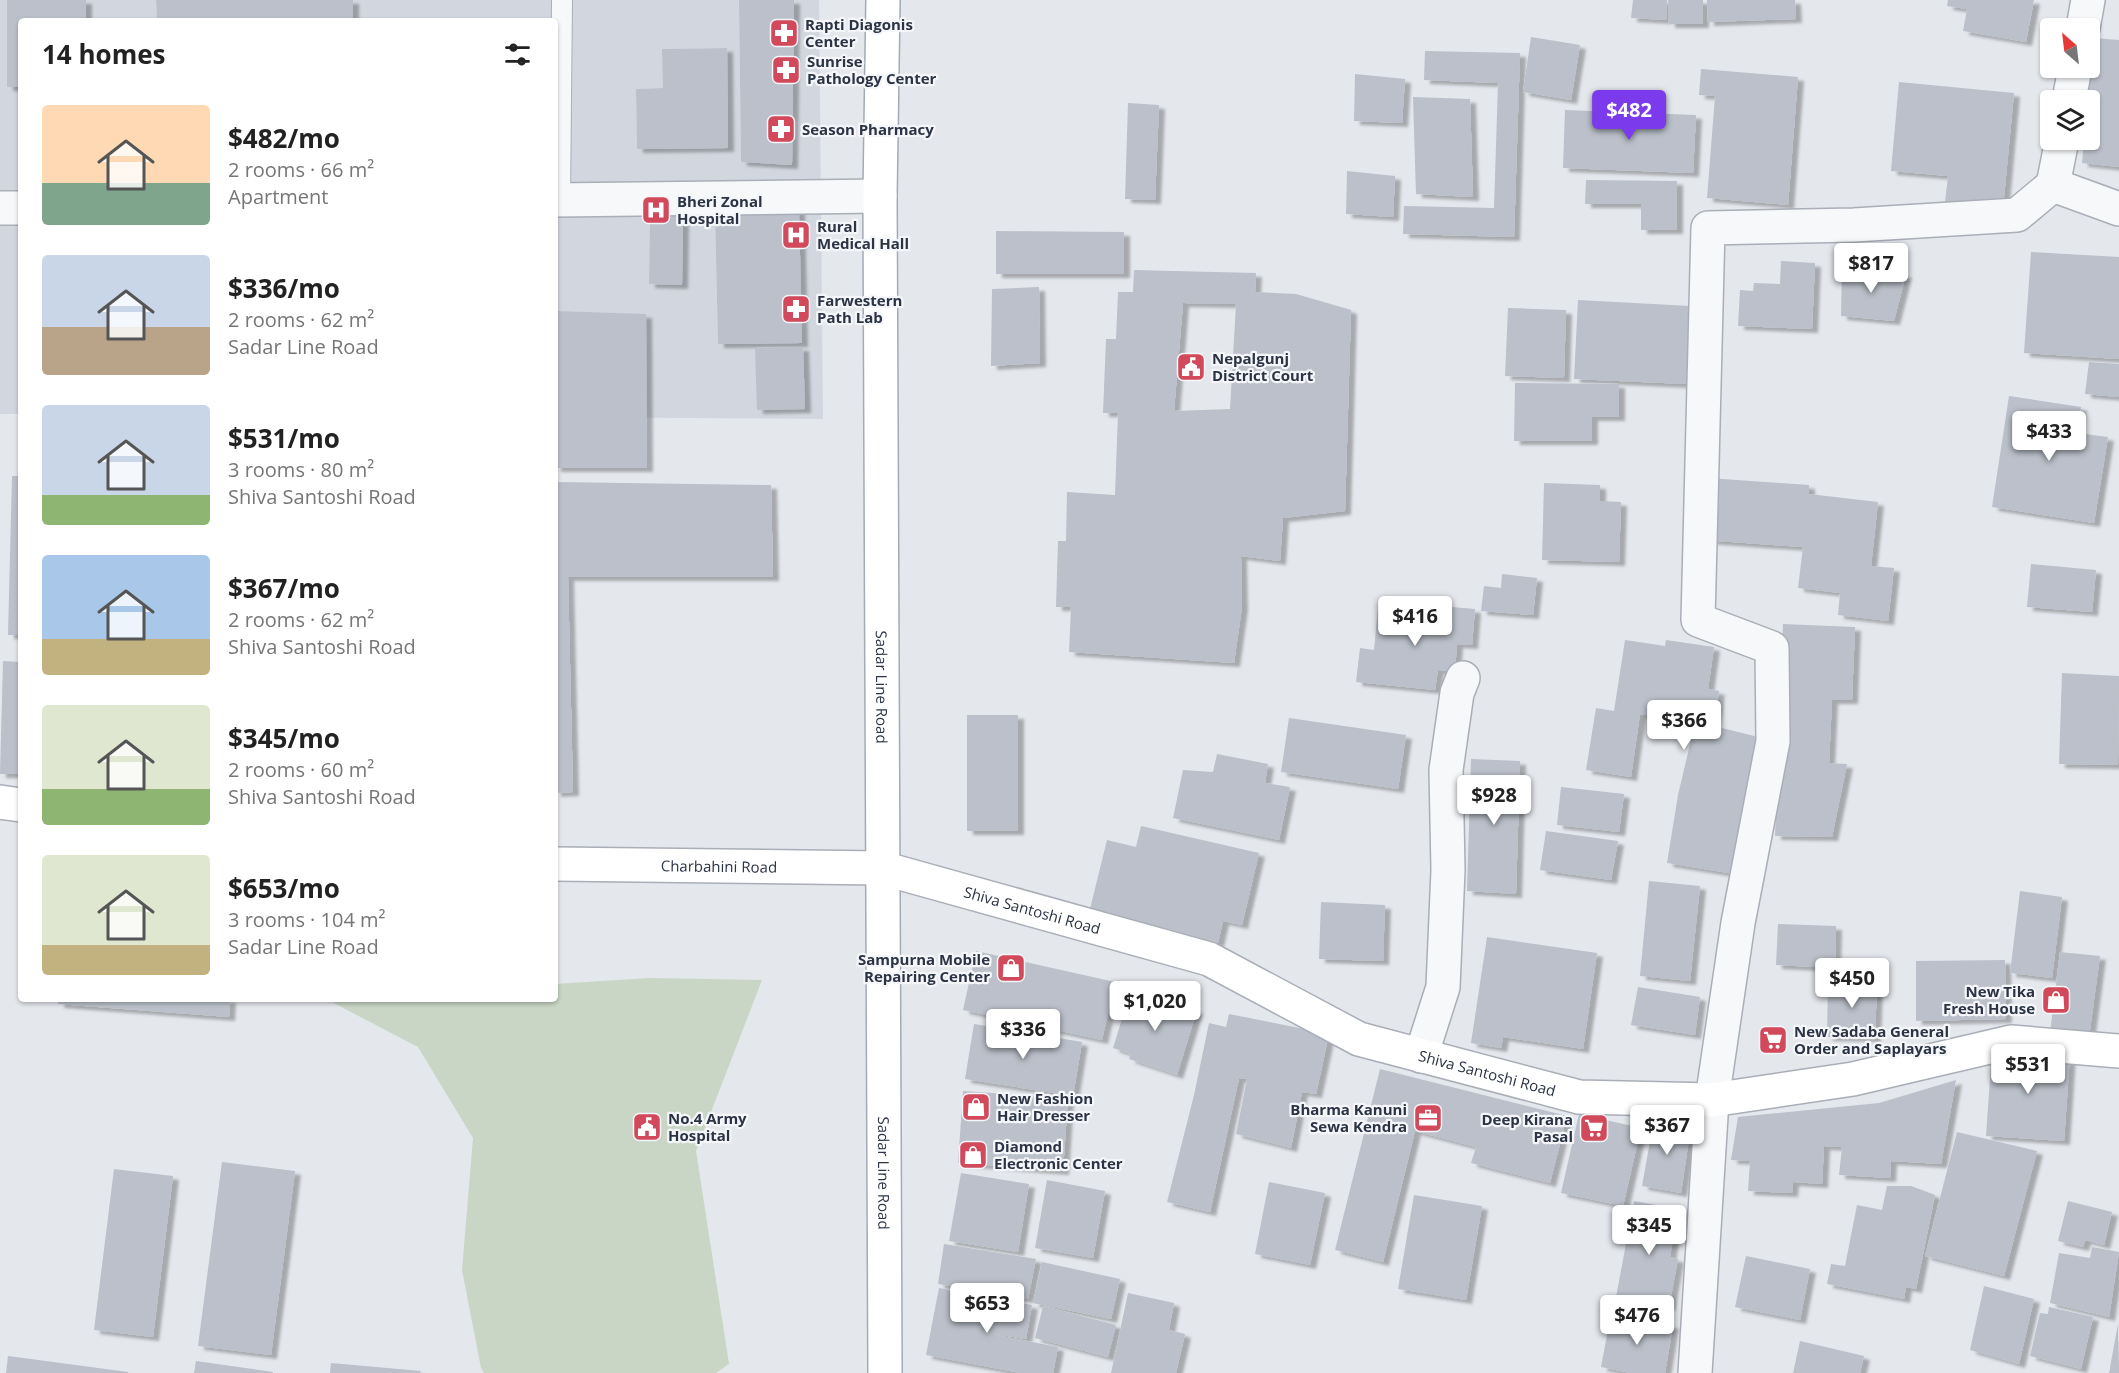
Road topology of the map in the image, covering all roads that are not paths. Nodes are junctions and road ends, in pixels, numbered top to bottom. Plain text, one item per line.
1 (562, 0) edge
2 (883, 0) edge
3 (2088, 0) edge
4 (2085, 18) edge
5 (2060, 150) edge
6 (2053, 185) junction
7 (880, 196) junction
8 (558, 200) edge
9 (0, 208) edge
10 (18, 208) edge
11 (2119, 209) edge
12 (1463, 678) dead end
13 (0, 802) edge
14 (18, 805) edge
15 (558, 864) edge
16 (882, 868) junction
17 (2119, 1051) edge
18 (1421, 1056) junction
19 (1712, 1100) junction
20 (885, 1373) edge
21 (1695, 1373) edge

1 - 8 lane
2 - 7 main road, Sadar Line Road
3 - 4 street
5 - 6 street
6 - 11 street
6 - 19 street
7 - 8 street
7 - 16 main road, Sadar Line Road
9 - 10 street
12 - 18 street
13 - 14 main road
15 - 16 main road, Charbahini Road
16 - 18 main road, Shiva Santoshi Road
16 - 20 main road, Sadar Line Road
17 - 19 main road, Shiva Santoshi Road
18 - 19 main road, Shiva Santoshi Road
19 - 21 street

